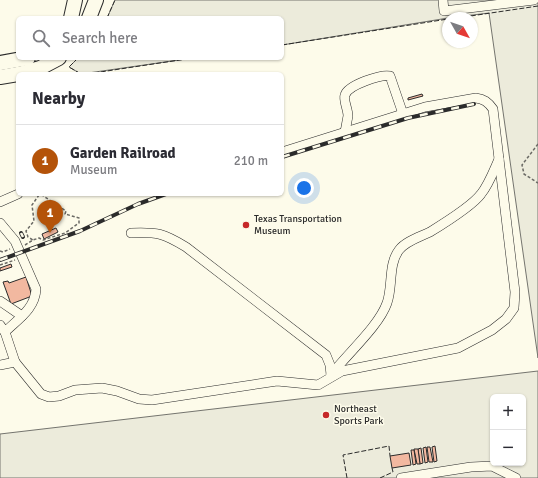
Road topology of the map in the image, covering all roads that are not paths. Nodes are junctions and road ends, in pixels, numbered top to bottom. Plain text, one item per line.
1 (75, 0) edge
2 (96, 0) edge
3 (443, 0) edge
4 (534, 0) edge
5 (71, 16) edge
6 (90, 16) edge
7 (17, 60) edge
8 (55, 60) edge
9 (0, 63) edge
10 (26, 72) edge
11 (16, 74) edge
12 (0, 77) edge
13 (403, 114) junction
14 (345, 132) junction
15 (284, 151) edge
16 (499, 159) junction
17 (16, 195) edge
18 (0, 202) edge
19 (0, 224) edge
20 (131, 233) dead end
21 (3, 299) edge
22 (22, 316) junction
23 (2, 329) edge
24 (15, 362) junction
25 (0, 365) edge
26 (329, 377) junction
27 (401, 478) edge
28 (516, 478) edge

1 - 5 highway
2 - 6 highway
3 - 4 lane
7 - 9 highway
8 - 10 highway
11 - 12 highway
13 - 14 lane
13 - 14 lane
13 - 16 lane
14 - 15 lane
16 - 26 lane
16 - 26 lane
17 - 18 lane
19 - 22 lane
20 - 26 lane
21 - 22 lane
22 - 23 lane
23 - 24 lane
24 - 25 lane
24 - 26 lane
27 - 28 lane

